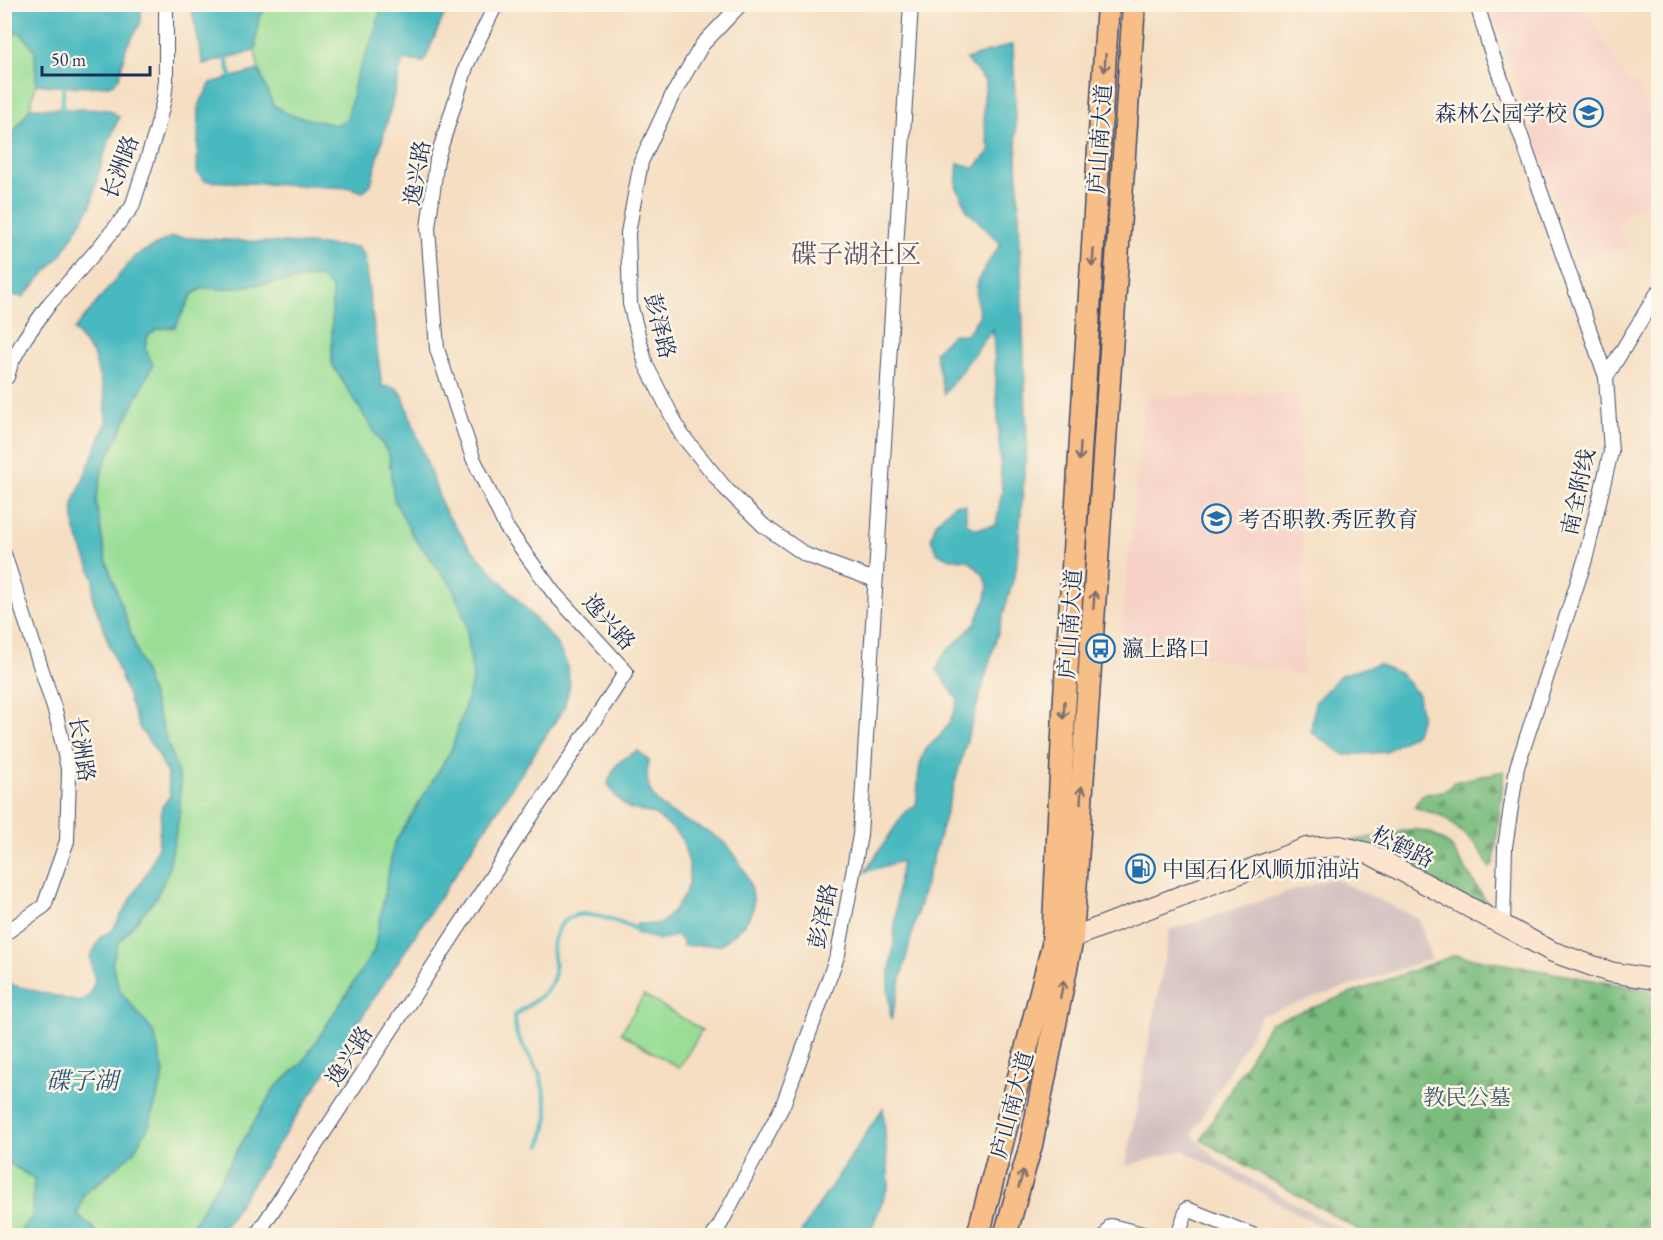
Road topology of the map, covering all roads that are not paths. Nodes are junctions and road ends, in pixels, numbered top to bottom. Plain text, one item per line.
1 (166, 4) edge
2 (496, 4) edge
3 (741, 4) edge
4 (911, 4) edge
5 (1108, 4) edge
6 (1134, 4) edge
7 (1478, 4) edge
8 (1659, 292) edge
9 (7, 377) dead end
10 (1606, 377) junction
11 (4, 554) edge
12 (875, 580) junction
13 (1503, 926) junction
14 (4, 934) edge
15 (1063, 942) junction
16 (1659, 980) edge
17 (1008, 1235) edge
18 (256, 1236) edge
19 (713, 1236) edge
20 (978, 1236) edge
21 (1106, 1236) edge
22 (1151, 1236) edge
23 (1178, 1236) edge
24 (1255, 1236) edge

1 - 9 street, 长洲路
2 - 18 street, 逸兴路
3 - 12 street, 彭泽路
4 - 12 street, 彭泽路
5 -> 15 highway, 庐山南大道
15 -> 6 highway, 庐山南大道
7 - 10 street, 南全附线
8 - 10 street
10 - 13 street, 南全附线
11 - 14 street, 长洲路
12 - 19 street, 彭泽路
13 - 15 main road, 松鹤路
13 - 16 main road, 松鹤路
17 -> 15 highway, 庐山南大道
15 - 20 highway, 庐山南大道
21 - 22 street
23 - 24 street

